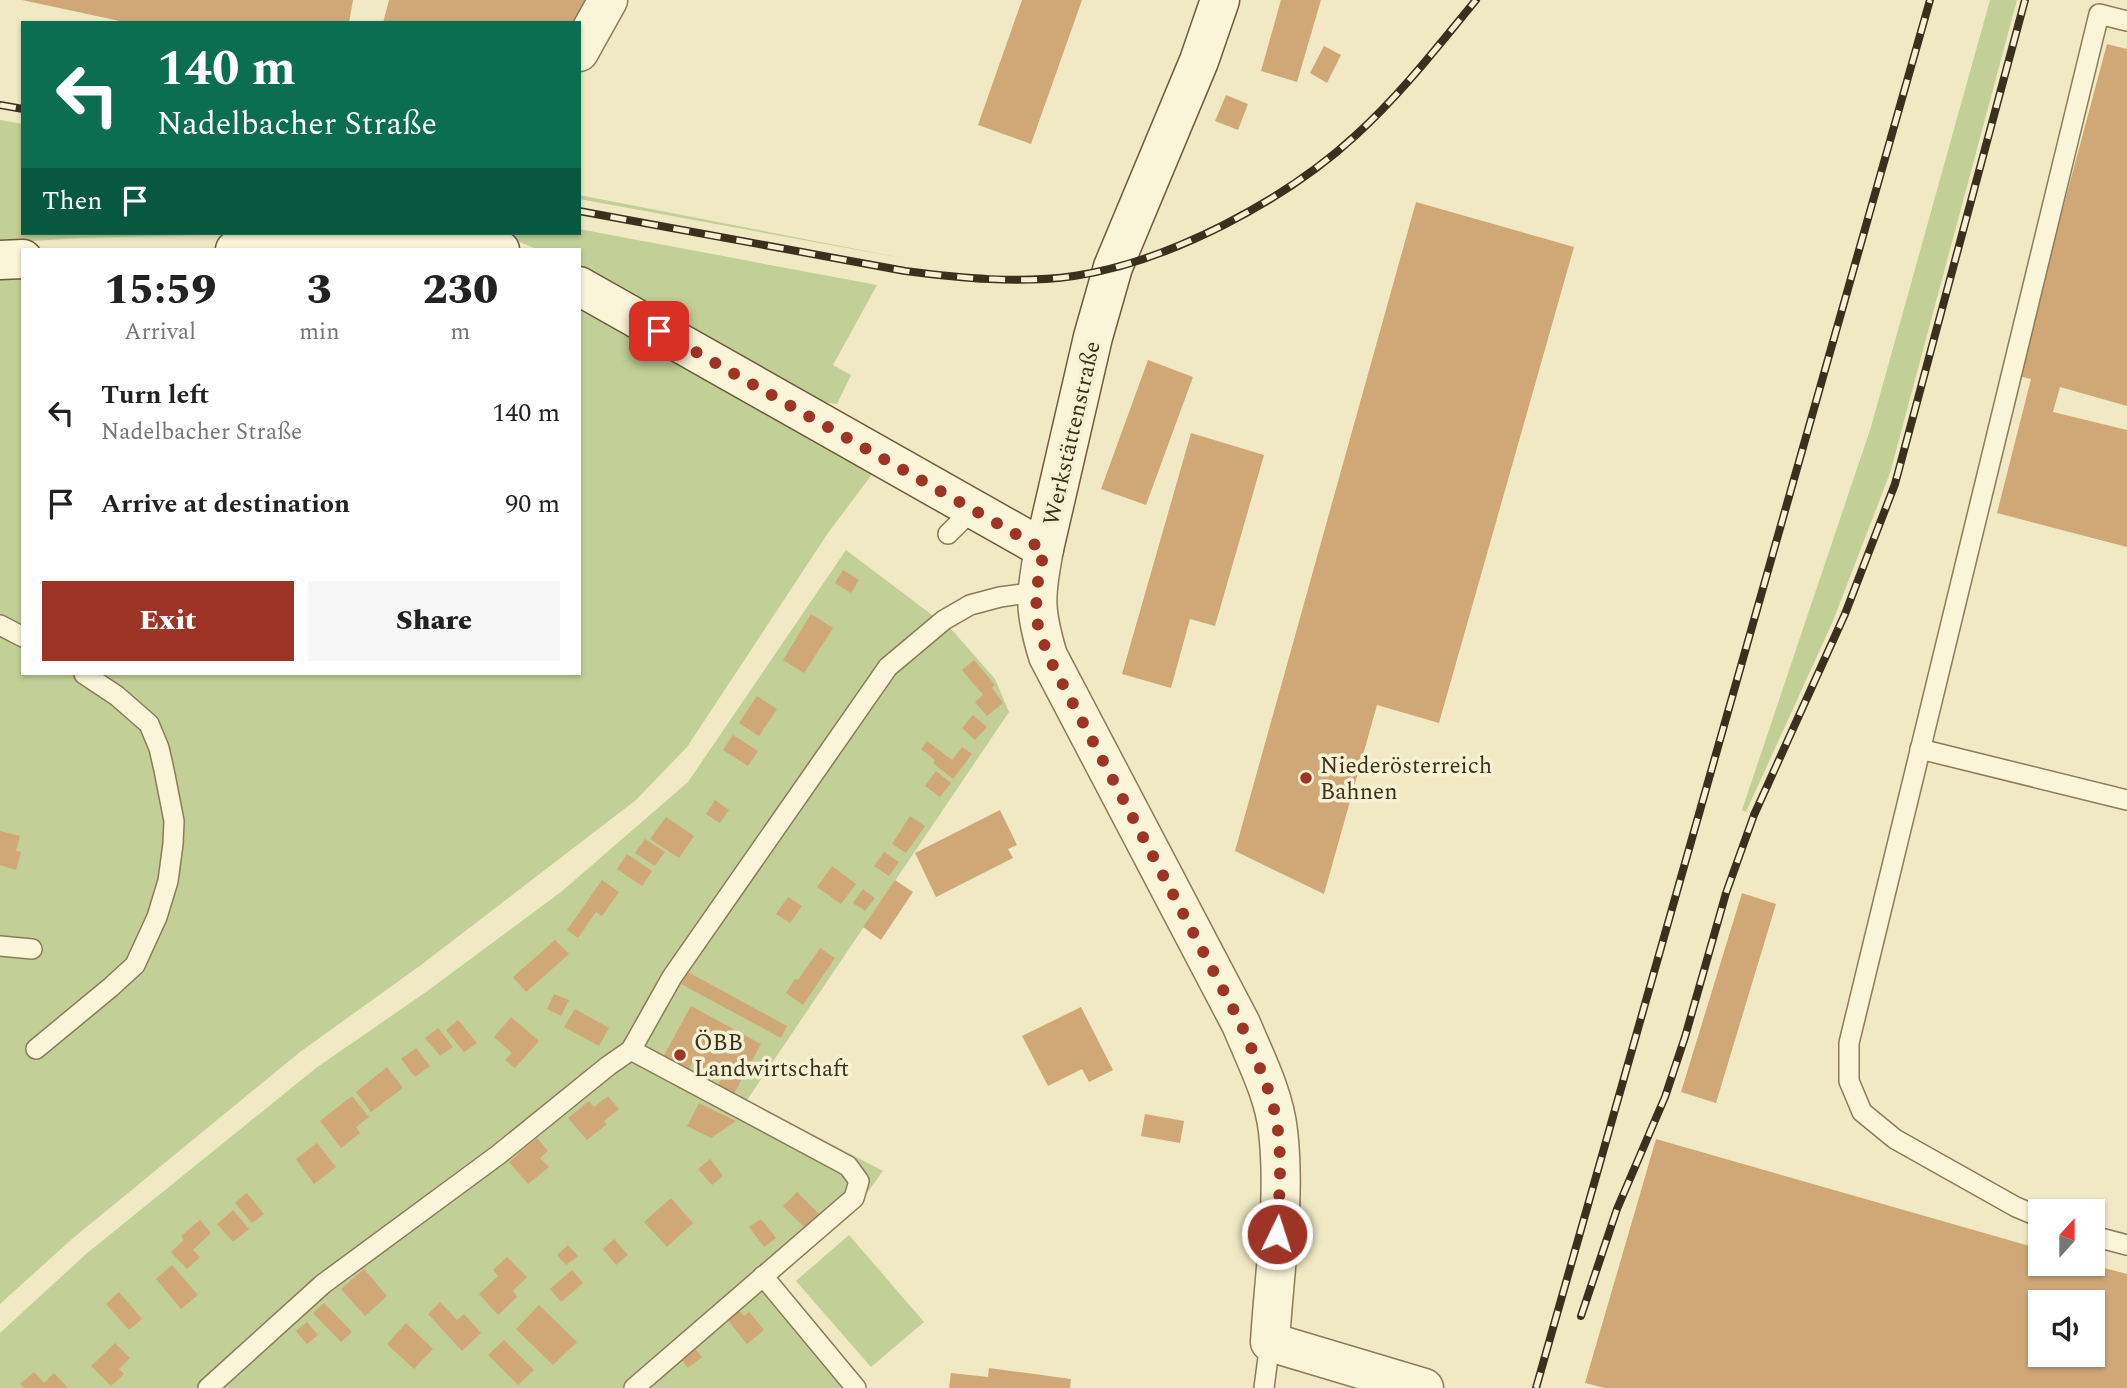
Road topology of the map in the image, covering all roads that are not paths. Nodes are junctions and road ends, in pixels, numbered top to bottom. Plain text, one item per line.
1 (608, 0) edge
2 (1220, 0) edge
3 (2127, 21) edge
4 (581, 47) edge
5 (264, 248) edge
6 (491, 248) edge
7 (21, 258) edge
8 (0, 260) edge
9 (581, 287) edge
10 (1044, 550) junction
11 (1036, 592) junction
12 (0, 625) edge
13 (21, 636) edge
14 (86, 675) edge
15 (1920, 749) junction
16 (2127, 800) edge
17 (0, 946) edge
18 (32, 949) dead end
19 (36, 1049) dead end
20 (631, 1050) junction
21 (2028, 1212) edge
22 (2105, 1239) edge
23 (2127, 1245) edge
24 (763, 1276) junction
25 (1270, 1342) junction
26 (208, 1388) edge
27 (634, 1388) edge
28 (856, 1388) edge
29 (1264, 1388) edge
30 (1424, 1388) edge

1 - 4 street
2 - 10 street, Werkstättenstraße
3 - 15 lane
5 - 6 street
7 - 8 street
9 - 10 street
10 - 11 street, Werkstättenstraße
11 - 20 lane
11 - 25 street, Werkstättenstraße
12 - 13 lane
14 - 19 lane
15 - 16 lane
15 - 21 lane
17 - 18 lane
20 - 24 lane
20 - 26 lane
22 - 23 lane
24 - 27 lane
24 - 28 lane
25 - 29 lane
25 - 30 street

